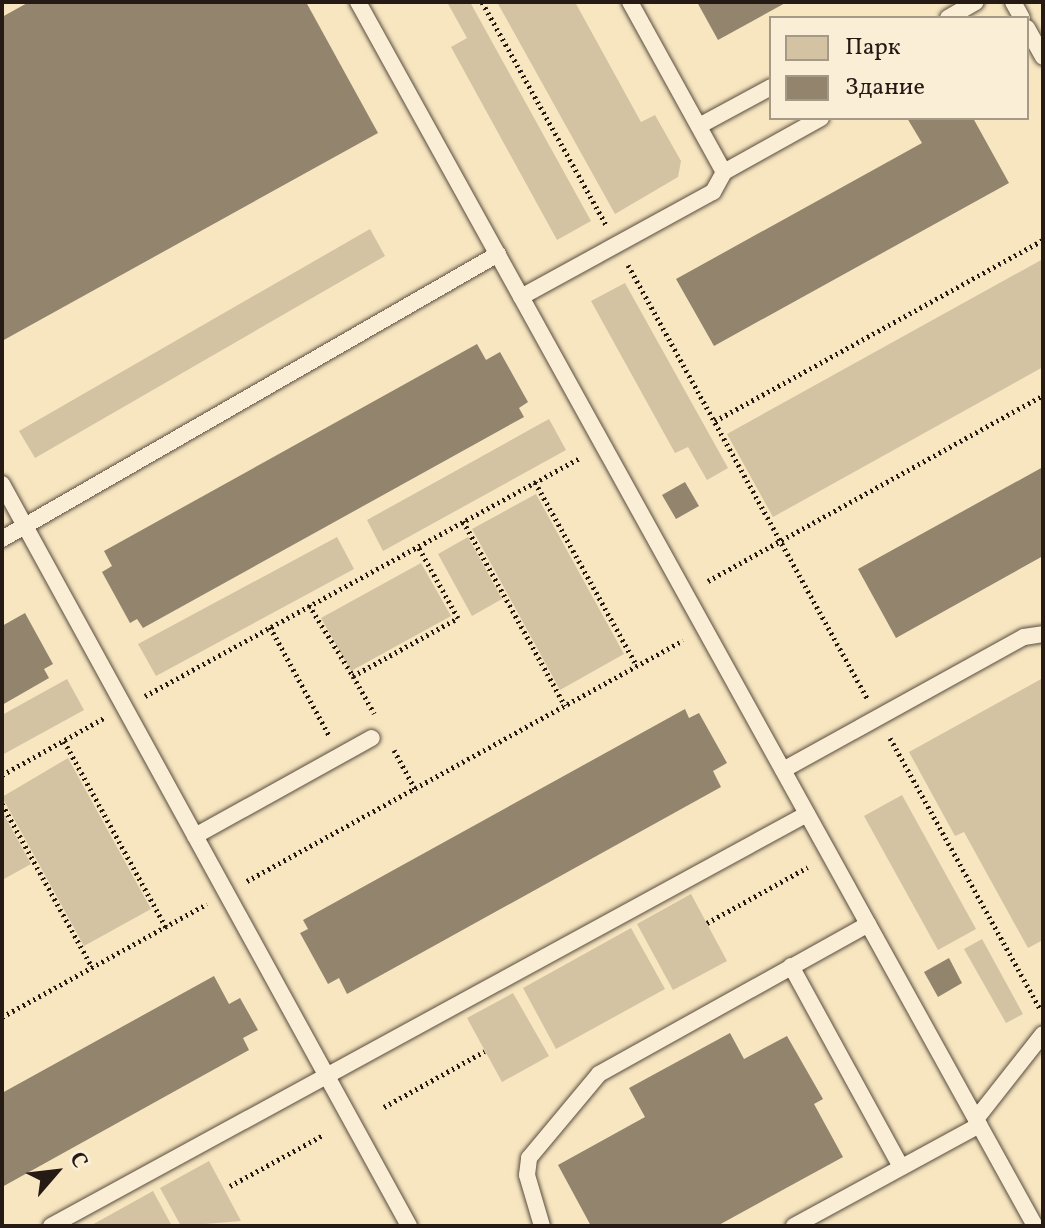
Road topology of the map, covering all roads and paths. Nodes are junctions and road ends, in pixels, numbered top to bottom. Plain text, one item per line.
1 (358, 2) edge
2 (482, 2) edge
3 (630, 2) edge
4 (976, 2) edge
5 (952, 16) edge
6 (1029, 32) edge
7 (1043, 57) edge
8 (769, 88) edge
9 (817, 120) edge
10 (699, 126) junction
11 (724, 172) junction
12 (1043, 240) edge
13 (617, 245) junction
14 (498, 254) junction
15 (521, 297) junction
16 (1043, 395) edge
17 (715, 421) junction
18 (603, 445) junction
19 (535, 482) junction
20 (2, 484) edge
21 (463, 521) junction
22 (25, 526) junction
23 (2, 539) edge
24 (780, 541) junction
25 (418, 546) junction
26 (685, 593) junction
27 (309, 605) junction
28 (270, 627) junction
29 (705, 628) junction
30 (1043, 634) edge
31 (637, 666) junction
32 (565, 706) junction
33 (124, 707) junction
34 (878, 718) junction
35 (372, 738) dead end
36 (64, 741) junction
37 (341, 755) junction
38 (783, 770) junction
39 (2, 775) edge
40 (2, 804) edge
41 (807, 814) junction
42 (195, 836) junction
43 (830, 855) junction
44 (226, 893) junction
45 (707, 923) dead end
46 (868, 924) junction
47 (166, 927) junction
48 (791, 966) junction
49 (92, 967) junction
50 (1043, 1015) edge
51 (2, 1017) edge
52 (1043, 1034) edge
53 (485, 1051) dead end
54 (326, 1076) junction
55 (384, 1107) dead end
56 (977, 1122) junction
57 (323, 1135) dead end
58 (901, 1167) junction
59 (230, 1186) dead end
60 (51, 1226) edge
61 (409, 1226) edge
62 (542, 1226) edge
63 (794, 1226) edge
64 (1035, 1226) edge

1 - 14 lane
2 - 13 path
3 - 10 lane
4 - 5 lane
6 - 7 lane
8 - 10 lane
9 - 11 lane
10 - 11 lane
11 - 13 lane
12 - 17 path
13 - 15 lane
13 - 17 path
14 - 15 lane
14 - 22 lane
15 - 18 lane
16 - 24 path
17 - 24 path
18 - 19 path
18 - 26 lane
19 - 21 path
19 - 31 path
20 - 22 lane
21 - 25 path
21 - 32 path
22 - 23 lane
22 - 33 lane
24 - 26 path
24 - 34 path
25 - 27 path
25 - 27 path
26 - 29 lane
27 - 28 path
28 - 33 path
28 - 37 path
29 - 31 path
29 - 38 lane
30 - 34 lane
31 - 32 path
32 - 44 path
33 - 36 path
33 - 42 lane
34 - 38 lane
34 - 50 path
35 - 37 lane
36 - 39 path
36 - 47 path
37 - 42 lane
38 - 41 lane
40 - 49 path
41 - 43 lane
41 - 54 lane
42 - 44 lane
43 - 45 path
43 - 46 lane
44 - 47 path
44 - 54 lane
46 - 48 lane
46 - 56 lane
47 - 49 path
48 - 58 lane
48 - 62 lane
49 - 51 path
52 - 56 lane
53 - 55 path
54 - 60 lane
54 - 61 lane
56 - 58 lane
56 - 64 lane
57 - 59 path
58 - 63 lane

